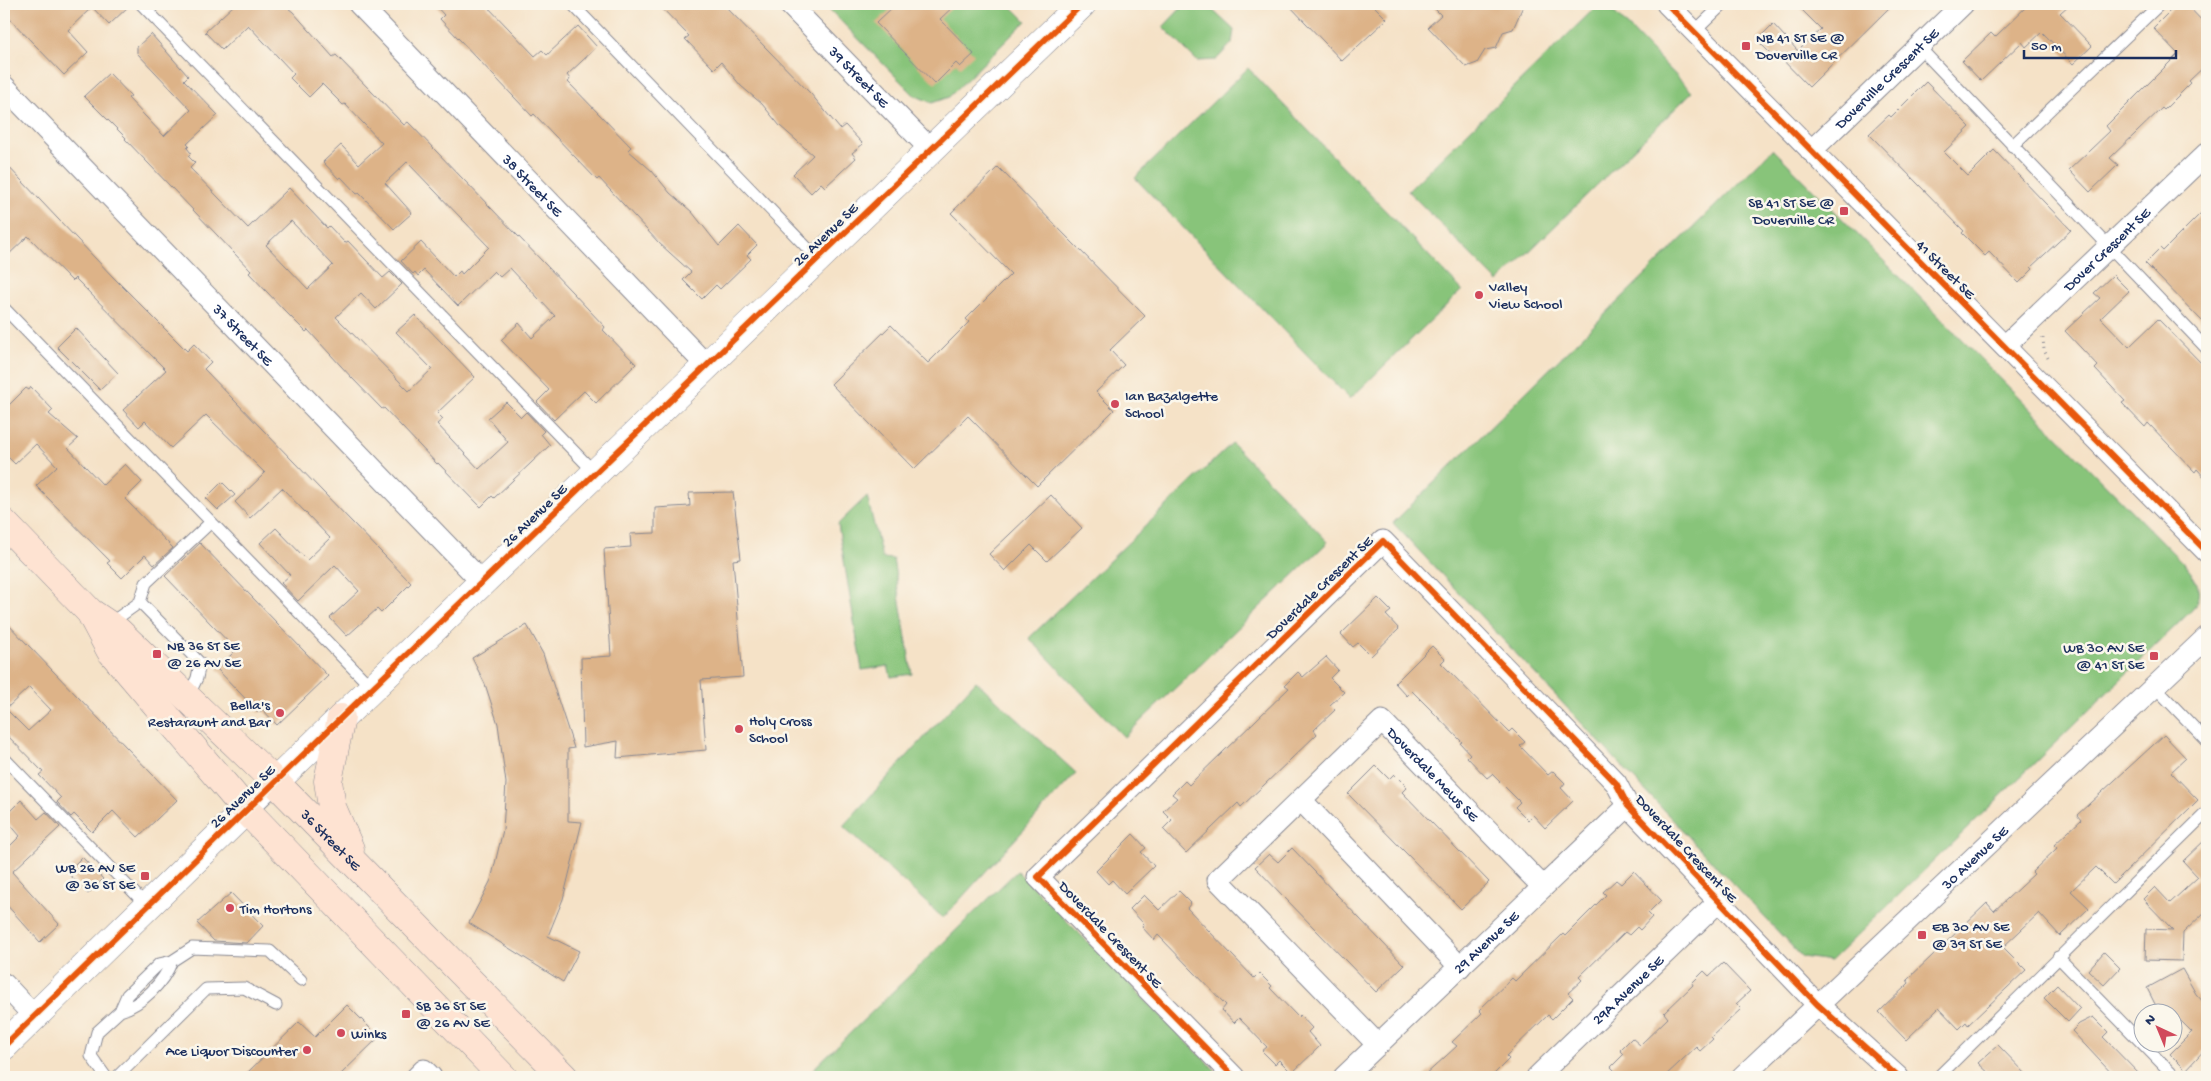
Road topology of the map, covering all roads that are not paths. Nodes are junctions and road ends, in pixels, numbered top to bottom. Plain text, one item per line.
1 (141, 4) edge
2 (359, 4) edge
3 (572, 4) edge
4 (790, 4) edge
5 (1082, 4) edge
6 (1667, 4) edge
7 (1723, 4) edge
8 (1963, 4) edge
9 (2160, 4) edge
10 (1694, 32) junction
11 (1918, 47) junction
12 (4, 86) edge
13 (2012, 146) junction
14 (931, 150) junction
15 (1811, 151) junction
16 (2207, 153) edge
17 (2109, 247) junction
18 (818, 259) junction
19 (4, 308) edge
20 (2006, 345) junction
21 (2207, 349) edge
22 (707, 366) junction
23 (595, 473) junction
24 (211, 522) junction
25 (4, 523) edge
26 (2207, 552) edge
27 (482, 582) junction
28 (140, 602) junction
29 (99, 618) junction
30 (2207, 636) edge
31 (2155, 687) junction
32 (372, 688) junction
33 (188, 697) junction
34 (341, 718) junction
35 (2207, 741) edge
36 (4, 758) edge
37 (275, 782) junction
38 (1301, 800) junction
39 (1628, 806) junction
40 (246, 810) junction
41 (2207, 812) edge
42 (356, 864) junction
43 (1543, 888) junction
44 (1719, 901) junction
45 (147, 906) junction
46 (2058, 957) junction
47 (1460, 966) junction
48 (301, 980) dead end
49 (4, 984) edge
50 (1818, 1004) junction
51 (276, 1005) dead end
52 (34, 1016) junction
53 (1378, 1045) junction
54 (4, 1046) edge
55 (106, 1077) edge
56 (118, 1077) edge
57 (504, 1077) edge
58 (564, 1077) edge
59 (1234, 1077) edge
60 (1344, 1077) edge
61 (1537, 1077) edge
62 (1742, 1077) edge
63 (1898, 1077) edge
64 (1938, 1077) edge
65 (2175, 1077) edge

1 - 23 lane
2 - 22 street, 38 Street SE
3 - 18 lane
4 - 14 street, 39 Street SE
5 - 14 street, 26 Avenue SE
6 - 10 street, 41 Street SE
7 - 10 lane
8 - 11 street, Doverville Crescent SE
9 - 13 lane
10 - 15 street, 41 Street SE
11 - 13 lane
11 - 15 street, Doverville Crescent SE
12 - 27 street, 37 Street SE
13 - 17 lane
14 - 18 street, 26 Avenue SE
15 - 20 street, 41 Street SE
16 - 17 street, Dover Crescent SE
17 - 20 street, Dover Crescent SE
17 - 21 lane
18 - 22 street, 26 Avenue SE
19 - 24 lane
20 - 26 street, 41 Street SE
22 - 23 street, 26 Avenue SE
23 - 27 street, 26 Avenue SE
24 - 28 lane
24 - 32 lane
25 - 29 main road, 36 Street SE
27 - 32 street, 26 Avenue SE
28 - 29 lane
28 - 33 lane
29 - 33 main road, 36 Street SE
29 - 40 main road, 36 Street SE
30 - 31 street, 30 Avenue SE
31 - 35 lane
31 - 50 street, 30 Avenue SE
32 - 34 street, 26 Avenue SE
33 - 37 main road, 36 Street SE
34 - 37 street, 26 Avenue SE
34 - 42 main road
36 - 45 lane
37 - 40 street, 26 Avenue SE
37 - 42 main road, 36 Street SE
38 - 43 street, Doverdale Mews SE
38 - 47 street
38 - 53 street, Doverdale Mews SE
39 - 43 street, 29 Avenue SE
39 - 44 street, Doverdale Crescent SE
39 - 59 street, Doverdale Crescent SE
40 - 45 street, 26 Avenue SE
40 - 57 main road, 36 Street SE
41 - 46 lane
42 - 58 main road, 36 Street SE
43 - 47 street, 29 Avenue SE
44 - 50 street, Doverdale Crescent SE
44 - 61 street, 29A Avenue SE
45 - 52 street, 26 Avenue SE
46 - 64 lane
46 - 65 lane
47 - 53 street, 29 Avenue SE
48 - 55 lane
49 - 52 street
50 - 62 street, 30 Avenue SE
50 - 63 street
51 - 56 lane
52 - 54 street, 26 Avenue SE
53 - 60 street, 29 Avenue SE

